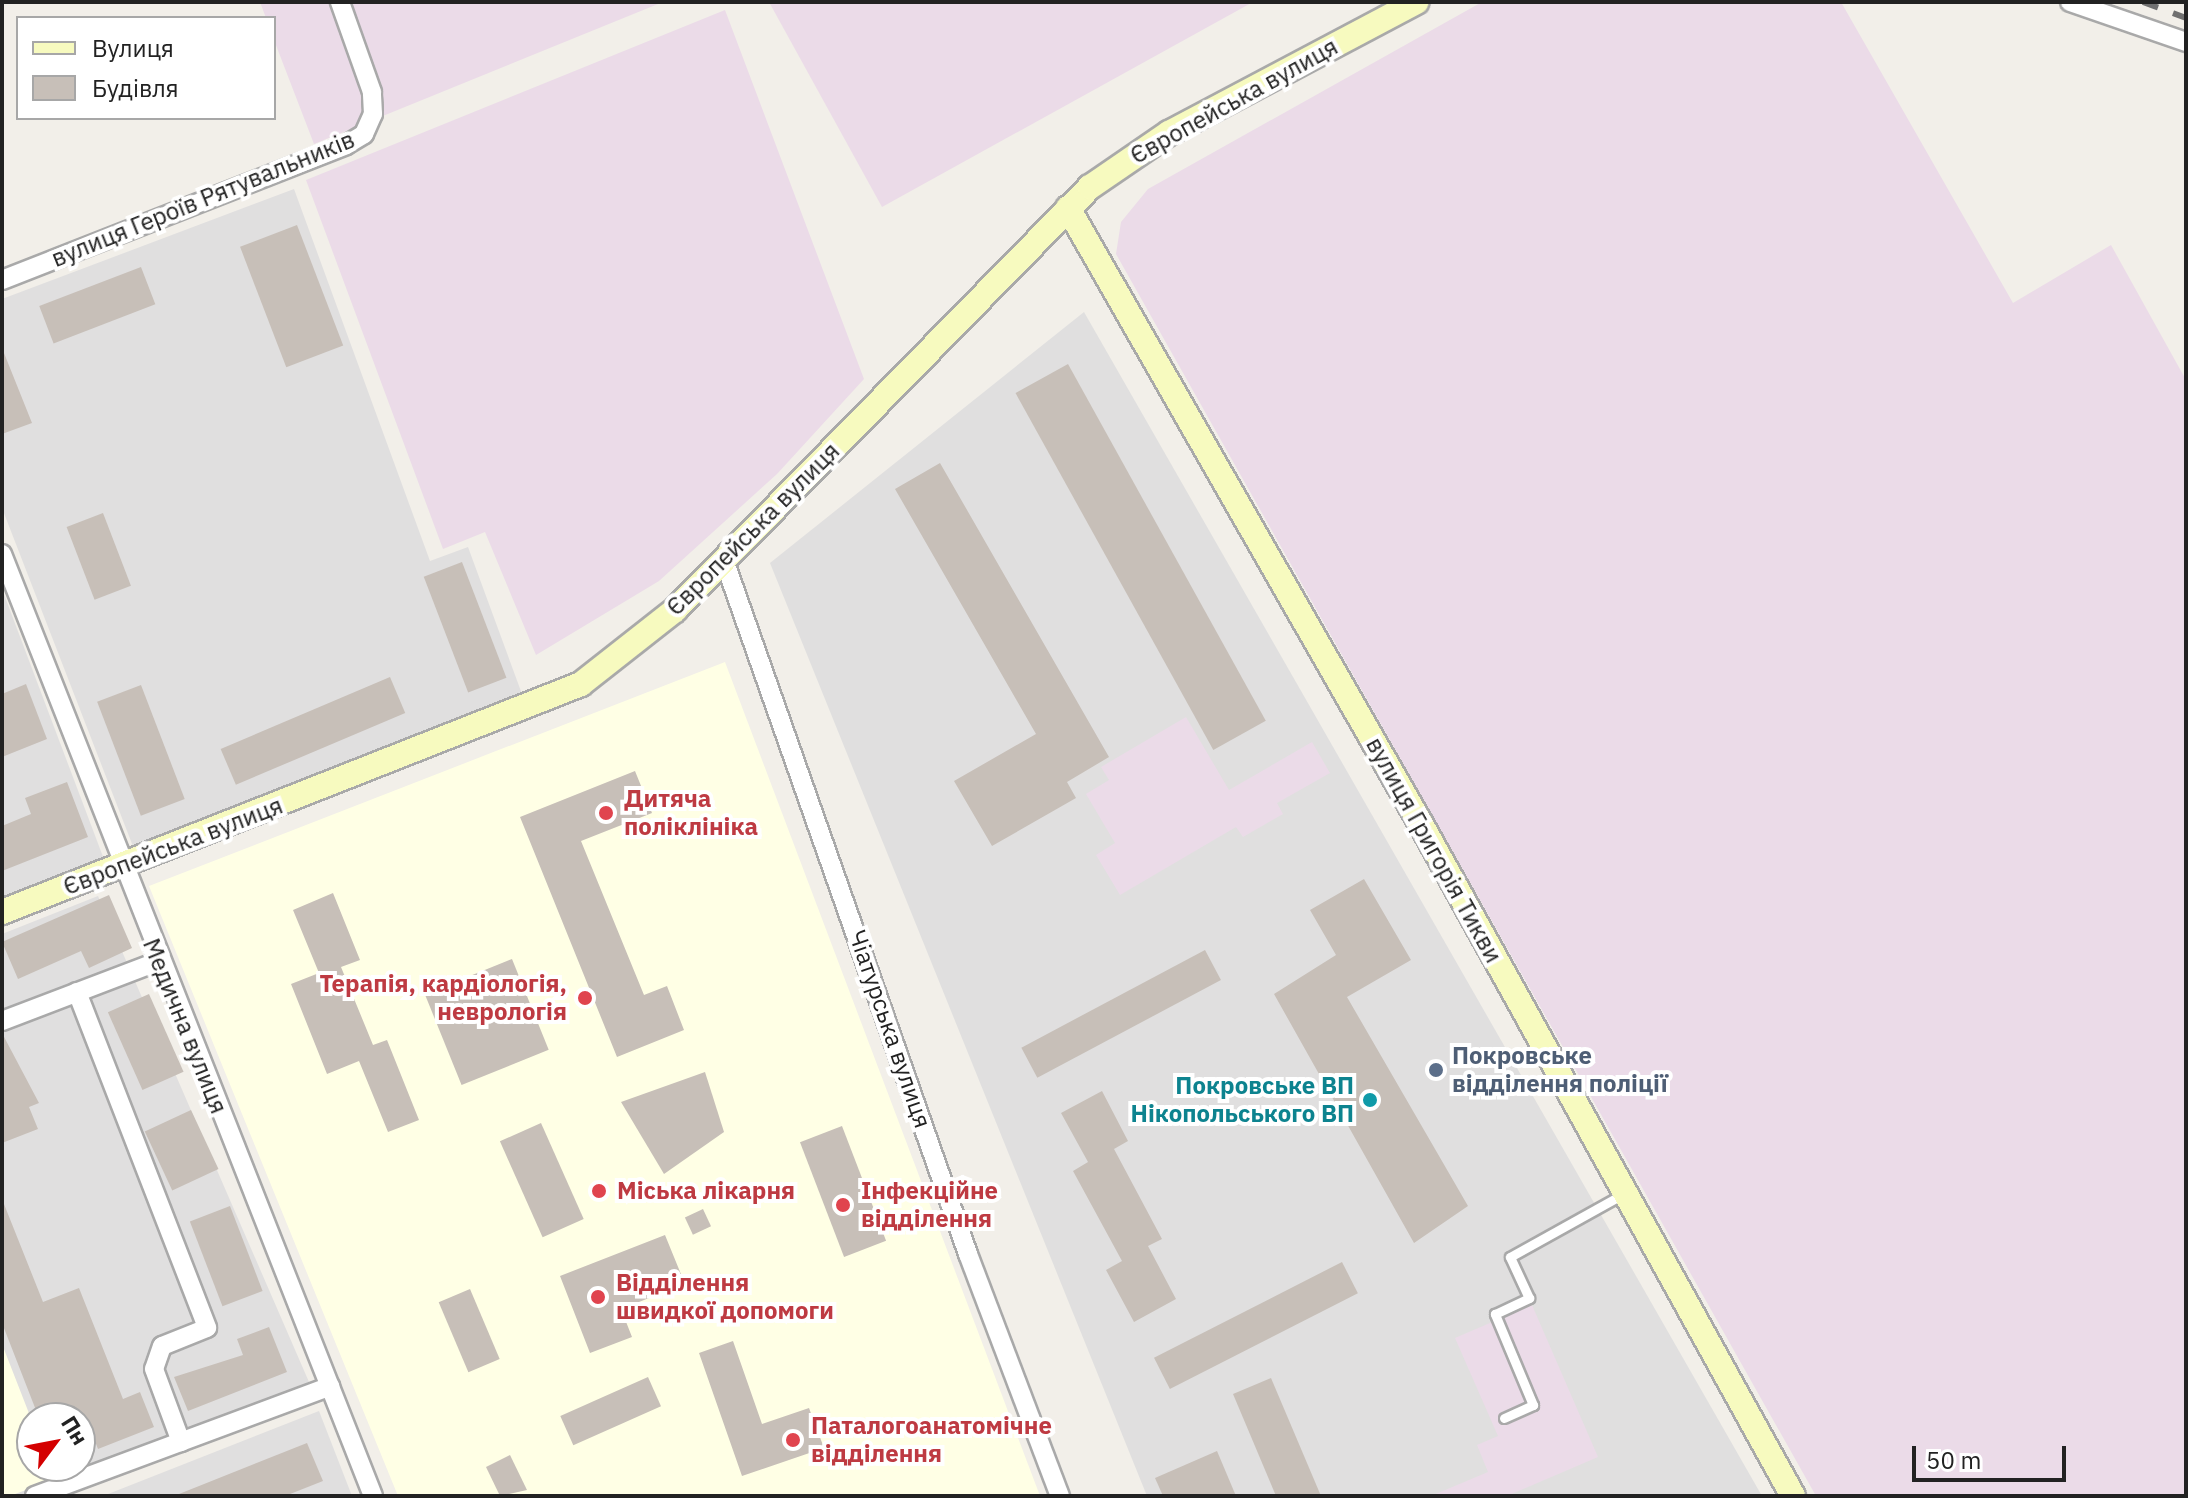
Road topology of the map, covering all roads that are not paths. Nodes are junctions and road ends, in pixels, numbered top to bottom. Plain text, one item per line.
1 (340, 2) edge
2 (1416, 2) edge
3 (2070, 2) edge
4 (2186, 42) edge
5 (1068, 208) junction
6 (2, 280) edge
7 (2, 554) edge
8 (724, 560) junction
9 (121, 866) junction
10 (2, 912) edge
11 (159, 961) junction
12 (77, 992) junction
13 (2, 1021) edge
14 (1625, 1193) junction
15 (330, 1386) junction
16 (1504, 1418) dead end
17 (181, 1442) junction
18 (38, 1495) edge
19 (373, 1496) edge
20 (1060, 1496) edge
21 (1793, 1496) edge

1 - 6 street, вулиця Героїв Рятувальників
2 - 5 street, Європейська вулиця
3 - 4 street
5 - 8 street, Європейська вулиця
5 - 14 street, вулиця Григорія Тикви
7 - 9 street, Медична вулиця
8 - 9 street, Європейська вулиця
8 - 20 street, Чіатурська вулиця
9 - 10 street, Європейська вулиця
9 - 11 street, Медична вулиця
11 - 12 street
11 - 15 street, Медична вулиця
12 - 13 street
12 - 17 street
14 - 16 lane
14 - 21 street, вулиця Григорія Тикви
15 - 17 street
15 - 19 street, Медична вулиця
17 - 18 street

